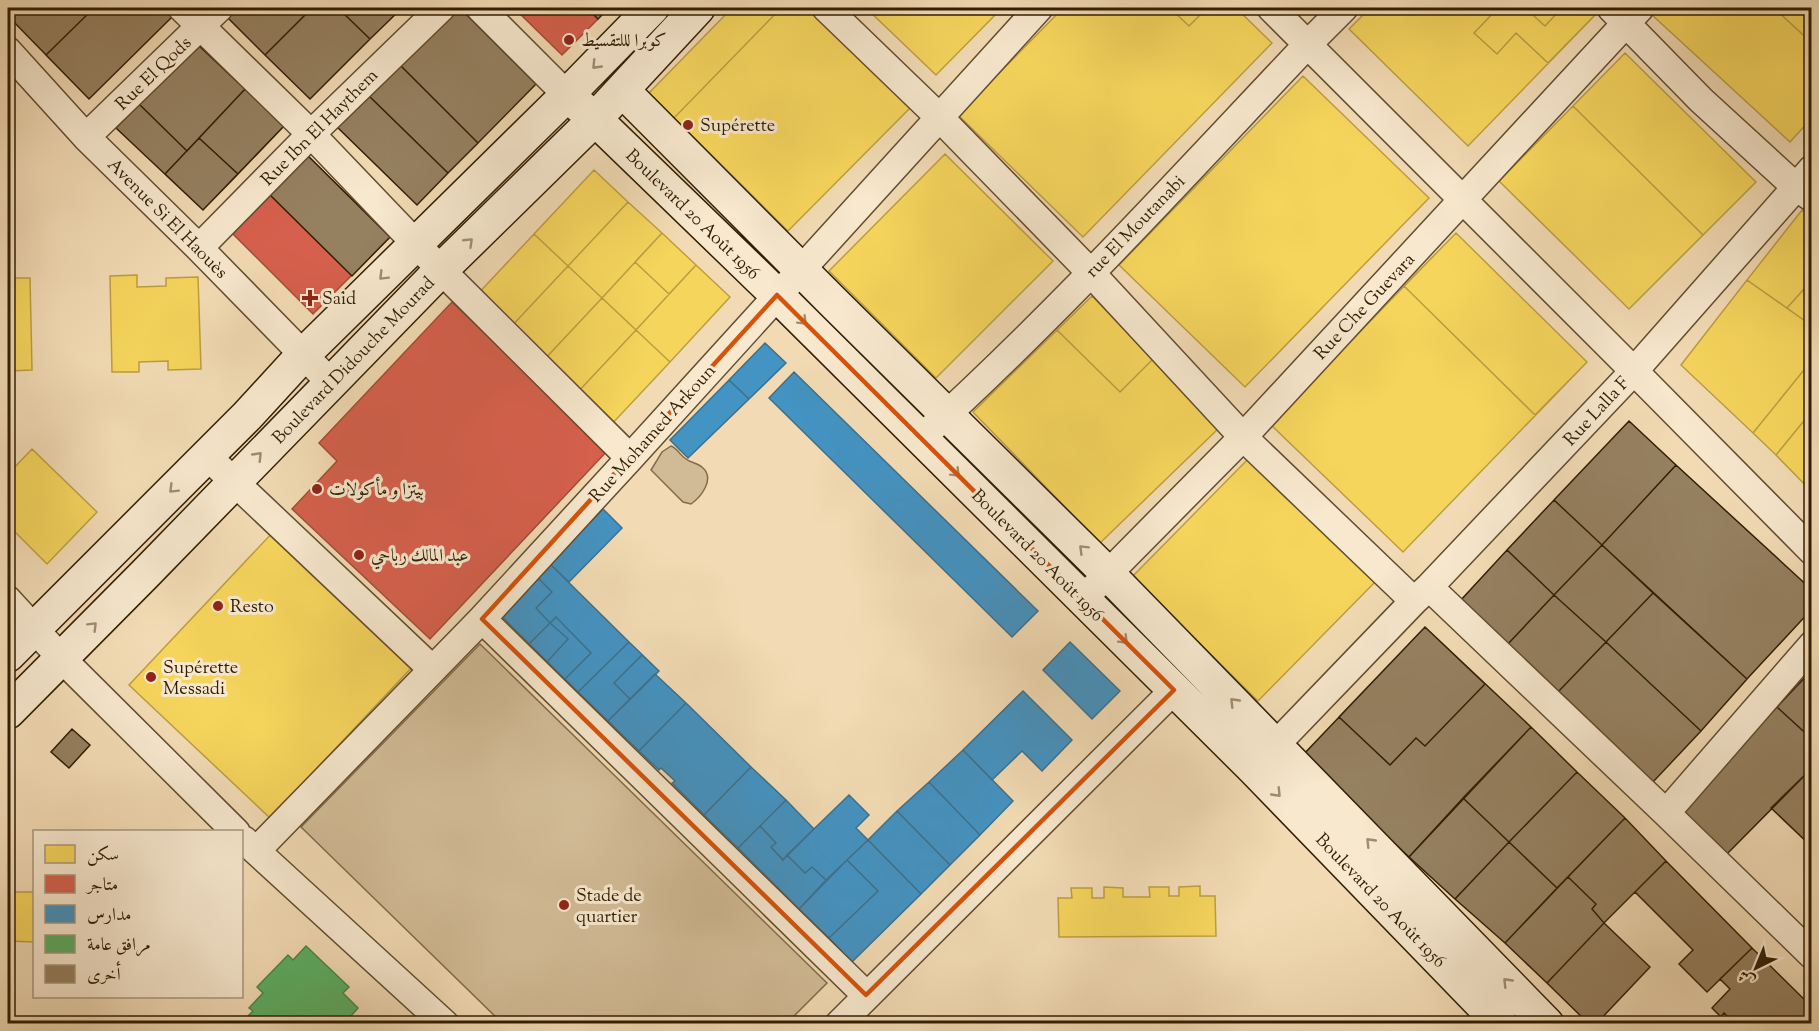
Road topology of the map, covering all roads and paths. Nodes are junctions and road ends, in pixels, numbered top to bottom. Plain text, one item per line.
1 (219, 8) edge
2 (441, 8) edge
3 (480, 8) edge
4 (652, 8) edge
5 (698, 8) edge
6 (826, 8) edge
7 (1039, 8) edge
8 (1271, 8) edge
9 (1344, 8) edge
10 (1625, 13) edge
11 (191, 17) edge
12 (1308, 44) junction
13 (8, 51) edge
14 (622, 90) junction
15 (567, 95) junction
16 (939, 117) junction
17 (595, 119) junction
18 (311, 134) junction
19 (86, 137) junction
20 (1806, 185) edge
21 (1462, 200) junction
22 (417, 242) junction
23 (199, 249) junction
24 (441, 270) junction
25 (801, 270) junction
26 (1090, 273) junction
27 (777, 296) junction
28 (303, 355) junction
29 (1634, 372) junction
30 (330, 382) junction
31 (946, 415) junction
32 (1243, 437) junction
33 (921, 438) junction
34 (207, 456) junction
35 (630, 458) junction
36 (234, 481) junction
37 (1812, 551) edge
38 (1108, 574) junction
39 (1422, 594) junction
40 (1083, 599) junction
41 (8, 600) edge
42 (482, 619) junction
43 (33, 628) junction
44 (1812, 645) edge
45 (8, 655) edge
46 (61, 658) junction
47 (432, 669) junction
48 (1174, 690) junction
49 (8, 712) edge
50 (1276, 745) junction
51 (1253, 768) junction
52 (1666, 813) junction
53 (235, 830) edge
54 (249, 844) edge
55 (1812, 955) edge
56 (866, 995) junction
57 (445, 1023) edge
58 (839, 1023) edge
59 (1501, 1023) edge
60 (1547, 1023) edge

1 - 11 street, Rue El Qods
2 - 18 street, Rue Ibn El Haythem
3 - 15 street
4 -> 15 street, Boulevard Didouche Mourad
5 - 14 street, Boulevard Didouche Mourad
6 - 16 street
7 - 16 street, Rue Mohamed Arkoun
8 - 12 street, Rue Lalla F
9 - 12 street, rue El Moutanabi
10 - 20 street
10 - 21 street, Rue Che Guevara
11 - 18 street
11 - 19 street, Rue El Qods
12 - 21 street, Rue Lalla F
12 - 26 street, rue El Moutanabi
13 - 19 street, Avenue Si El Haouès
14 - 17 street, Boulevard Didouche Mourad
14 - 25 street, Boulevard 20 Août 1956
15 - 17 street, Boulevard 20 Août 1956
15 - 22 street, Boulevard Didouche Mourad
16 - 25 street, Rue Mohamed Arkoun
16 - 26 street
24 -> 17 street, Boulevard Didouche Mourad
17 - 27 street, Boulevard 20 Août 1956
18 - 22 street
18 - 23 street, Rue Ibn El Haythem
19 - 23 street, Avenue Si El Haouès
20 - 29 street
21 - 29 street, Rue Lalla F
21 - 32 street, Rue Che Guevara
22 - 24 street
22 -> 28 street, Boulevard Didouche Mourad
23 - 28 street, Avenue Si El Haouès
24 - 30 street, Boulevard Didouche Mourad
24 - 35 street
25 - 27 street, Rue Mohamed Arkoun
25 - 31 street, Boulevard 20 Août 1956
26 - 31 street, rue El Moutanabi
26 - 32 street
27 -> 33 street, Boulevard 20 Août 1956
27 - 35 street, Rue Mohamed Arkoun
28 - 30 street, Avenue Si El Haouès
28 - 34 street, Boulevard Didouche Mourad
29 - 37 street
29 - 39 street, Rue Lalla F
36 -> 30 street, Boulevard Didouche Mourad
31 - 33 street, rue El Moutanabi
38 -> 31 street, Boulevard 20 Août 1956
32 - 38 street, Rue Che Guevara
32 - 39 street
33 -> 40 street, Boulevard 20 Août 1956
34 - 36 street
34 -> 43 street, Boulevard Didouche Mourad
35 - 42 street, Rue Mohamed Arkoun
46 -> 36 street, Boulevard Didouche Mourad
36 - 47 street
38 - 40 street, Rue Che Guevara
50 -> 38 street, Boulevard 20 Août 1956
39 - 50 street, Rue Lalla F
39 - 52 street
40 -> 48 street, Boulevard 20 Août 1956
41 - 43 street
42 - 47 street, Rue Mohamed Arkoun
42 - 56 street
43 - 45 street, Boulevard Didouche Mourad
43 - 46 street
44 - 52 street
46 - 49 street, Boulevard Didouche Mourad
46 - 53 street
47 - 54 street, Rue Mohamed Arkoun
48 - 51 street, Boulevard 20 Août 1956
48 - 56 street
50 - 51 street, Rue Lalla F
60 -> 50 street, Boulevard 20 Août 1956
51 -> 59 street, Boulevard 20 Août 1956
52 - 55 street
54 - 57 street
56 - 58 street

